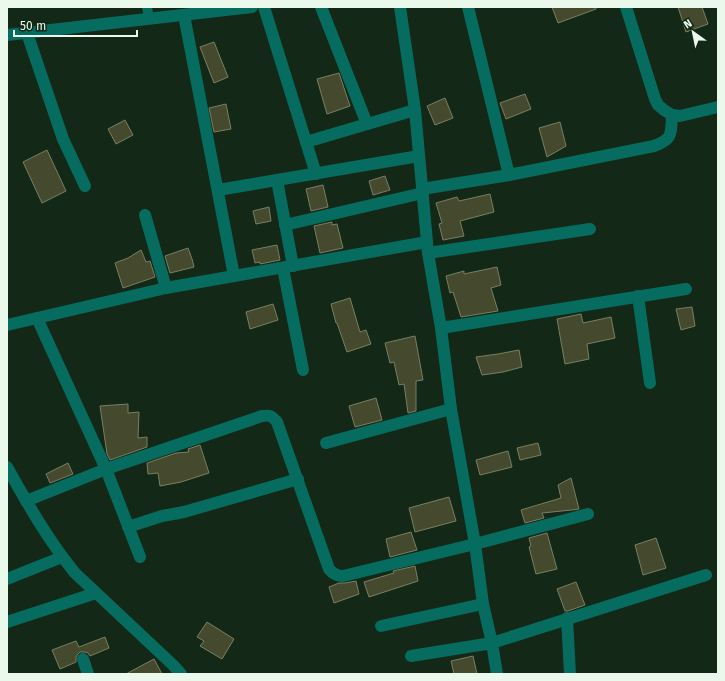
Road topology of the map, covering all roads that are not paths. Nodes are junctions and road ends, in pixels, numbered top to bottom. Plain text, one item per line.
1 (252, 7) edge
2 (264, 7) edge
3 (320, 7) edge
4 (400, 7) edge
5 (468, 7) edge
6 (626, 7) edge
7 (148, 13) edge
8 (184, 15) junction
9 (26, 33) junction
10 (7, 35) edge
11 (718, 107) edge
12 (415, 110) junction
13 (672, 115) junction
14 (367, 124) junction
15 (306, 142) junction
16 (419, 156) junction
17 (316, 174) junction
18 (509, 175) junction
19 (277, 180) junction
20 (85, 186) dead end
21 (218, 190) junction
22 (423, 191) junction
23 (145, 215) dead end
24 (285, 225) junction
25 (590, 229) dead end
26 (428, 248) junction
27 (288, 267) junction
28 (234, 276) junction
29 (166, 288) junction
30 (686, 289) dead end
31 (638, 296) junction
32 (37, 318) junction
33 (7, 325) edge
34 (441, 328) junction
35 (304, 370) dead end
36 (650, 383) dead end
37 (451, 409) junction
38 (326, 443) dead end
39 (7, 467) edge
40 (106, 469) junction
41 (298, 479) junction
42 (26, 501) junction
43 (588, 514) dead end
44 (128, 527) junction
45 (475, 544) junction
46 (62, 557) junction
47 (140, 557) dead end
48 (706, 575) dead end
49 (7, 579) edge
50 (96, 593) junction
51 (483, 604) junction
52 (567, 618) junction
53 (7, 622) edge
54 (381, 626) dead end
55 (492, 643) junction
56 (411, 656) dead end
57 (83, 659) dead end
58 (88, 674) edge
59 (181, 674) edge
60 (497, 674) edge
61 (570, 674) edge

1 - 8 street
2 - 15 street
3 - 14 street
4 - 12 street
5 - 18 street
6 - 13 street
7 - 8 street
7 - 9 street
8 - 21 street
9 - 10 street
9 - 20 street
11 - 13 street
12 - 14 street
12 - 16 street
13 - 18 street
14 - 15 street
15 - 17 street
16 - 17 street
16 - 22 street
17 - 19 street
18 - 22 street
19 - 21 street
19 - 24 street
21 - 28 street
22 - 24 street
22 - 26 street
23 - 29 street
24 - 27 street
25 - 26 street
26 - 27 street
26 - 34 street
27 - 28 street
27 - 35 street
28 - 29 street
29 - 32 street
30 - 31 street
31 - 34 street
31 - 36 street
32 - 33 street
32 - 40 street
34 - 37 street
37 - 38 street
37 - 45 street
39 - 42 street
40 - 41 street
40 - 42 street
40 - 44 street
41 - 44 street
41 - 45 street
42 - 46 street
43 - 45 street
44 - 47 street
45 - 51 street
46 - 49 street
46 - 50 street
48 - 52 street
50 - 53 street
50 - 59 street
51 - 54 street
51 - 55 street
52 - 55 street
52 - 61 street
55 - 56 street
55 - 60 street
57 - 58 street

